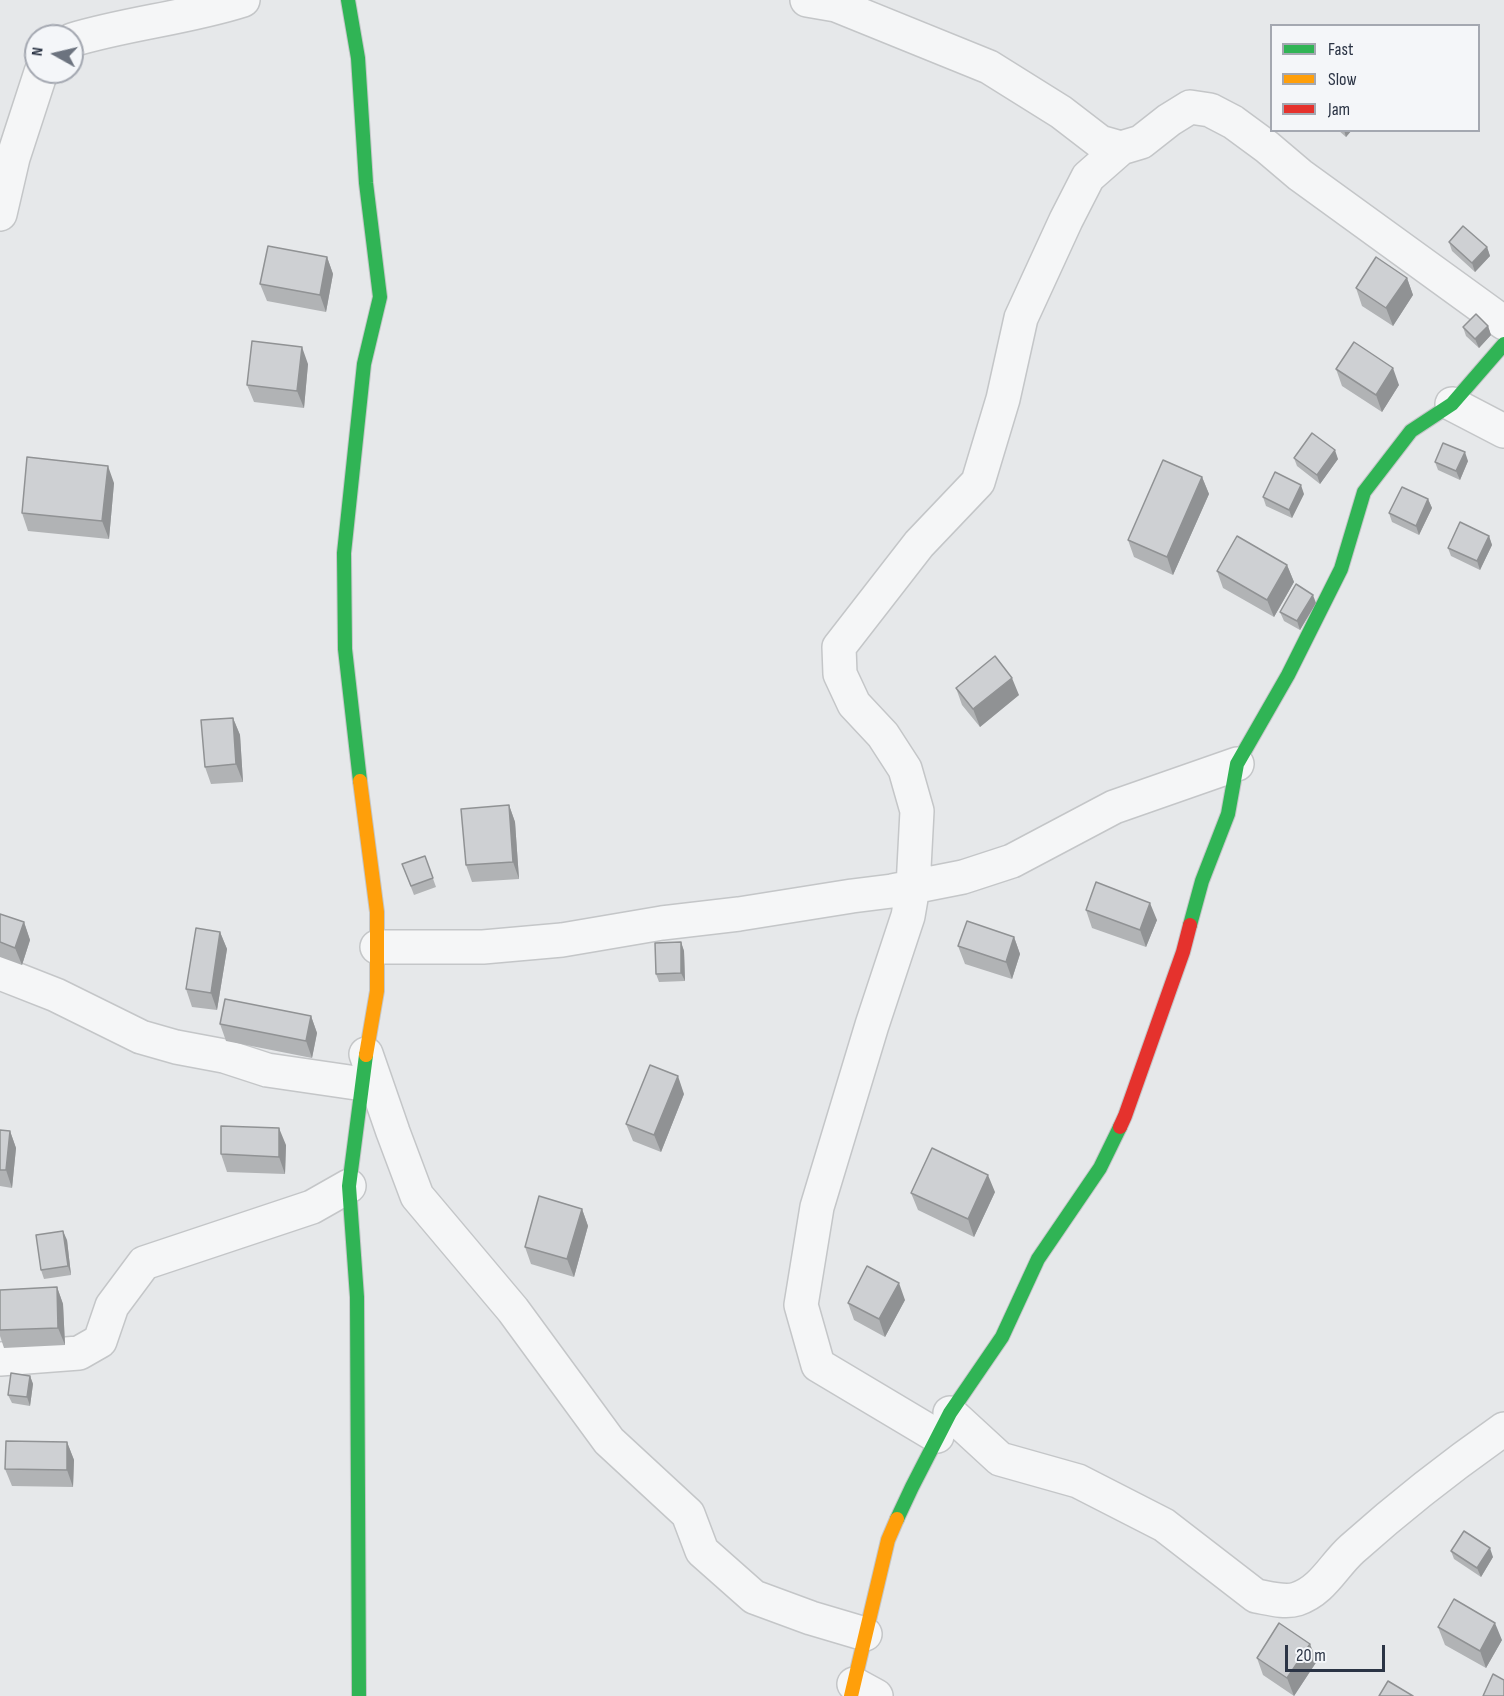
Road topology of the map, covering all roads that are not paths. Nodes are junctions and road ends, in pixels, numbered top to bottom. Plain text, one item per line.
1 (243, 0) edge
2 (348, 0) edge
3 (807, 0) edge
4 (84, 37) edge
5 (37, 84) edge
6 (1121, 148) junction
7 (0, 214) edge
8 (1504, 323) edge
9 (1504, 344) edge
10 (1452, 404) junction
11 (1504, 431) edge
12 (1237, 764) junction
13 (913, 887) junction
14 (377, 947) junction
15 (0, 973) edge
16 (364, 1069) junction
17 (349, 1186) junction
18 (0, 1359) edge
19 (944, 1425) junction
20 (1504, 1429) edge
21 (865, 1634) junction
22 (860, 1692) edge
23 (359, 1696) edge

1 - 4 street
2 - 14 street
3 - 6 street
5 - 7 street
6 - 8 street
6 - 13 street
9 - 10 street
10 - 11 street
10 - 12 street
12 - 13 street
12 - 19 street
13 - 14 street
13 - 19 street
14 - 16 street
15 - 16 street
16 - 17 street
16 - 21 street
17 - 18 street
17 - 23 street
19 - 20 street
19 - 21 street
21 - 22 street

